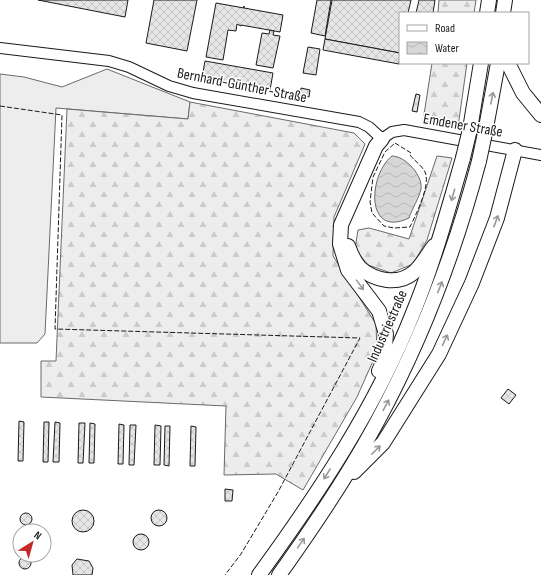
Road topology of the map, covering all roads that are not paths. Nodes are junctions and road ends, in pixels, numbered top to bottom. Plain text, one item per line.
1 (489, 0) edge
2 (504, 0) edge
3 (487, 12) edge
4 (503, 12) edge
5 (0, 48) edge
6 (481, 64) edge
7 (498, 64) edge
8 (508, 64) edge
9 (541, 114) edge
10 (382, 139) junction
11 (515, 150) junction
12 (541, 155) edge
13 (354, 199) junction
14 (441, 236) junction
15 (355, 429) junction
16 (338, 487) junction
17 (259, 575) edge
18 (279, 575) edge

1 - 3 highway
2 - 4 highway
5 - 10 street, Bernhard-Günther-Straße
6 -> 14 highway, Industriestraße, bridge
16 -> 7 highway, bridge
8 - 9 highway
10 - 11 street, Emdener Straße
10 - 13 highway
11 - 12 street, Emdener Straße
16 -> 11 highway
13 - 14 highway
13 -> 15 highway
14 - 15 highway, Industriestraße
15 -> 17 highway, Industriestraße
18 -> 16 highway

